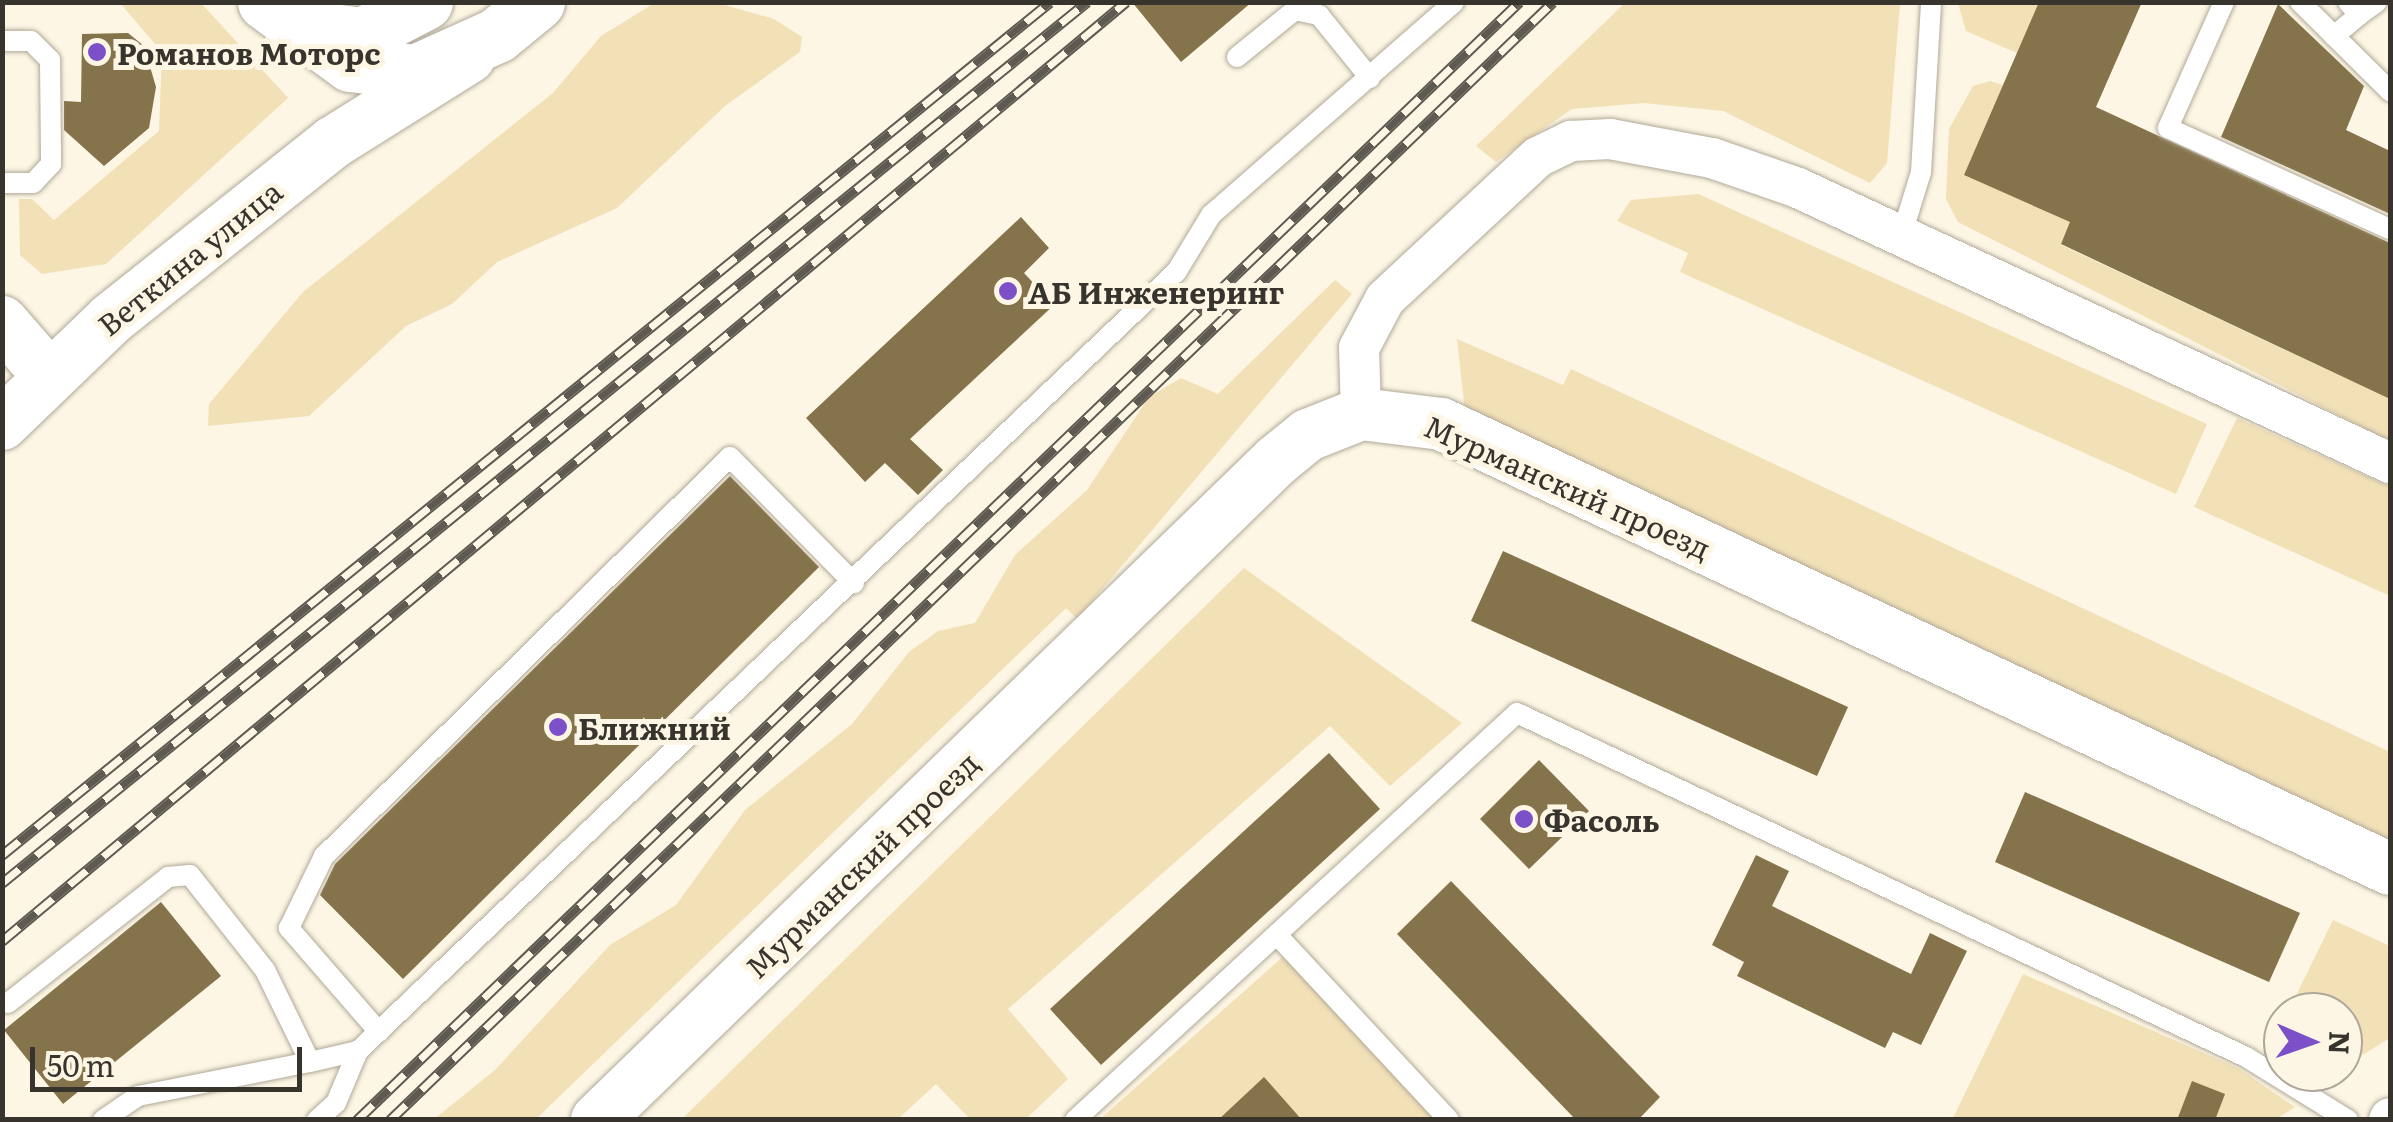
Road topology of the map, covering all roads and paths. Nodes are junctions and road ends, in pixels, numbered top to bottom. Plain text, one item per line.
1 (426, 2) edge
2 (434, 2) edge
3 (1454, 2) edge
4 (1931, 2) edge
5 (2224, 2) edge
6 (2300, 2) edge
7 (2361, 7) edge
8 (274, 12) edge
9 (517, 19) edge
10 (2334, 36) junction
11 (2, 41) edge
12 (1237, 58) dead end
13 (379, 72) junction
14 (1370, 78) junction
15 (2390, 91) edge
16 (332, 143) junction
17 (2, 183) edge
18 (2390, 230) edge
19 (1900, 240) junction
20 (2, 322) edge
21 (49, 376) junction
22 (1361, 414) junction
23 (2, 424) edge
24 (2390, 463) edge
25 (854, 583) junction
26 (2390, 870) edge
27 (1277, 936) junction
28 (8, 1004) dead end
29 (379, 1032) junction
30 (358, 1050) junction
31 (310, 1062) junction
32 (103, 1120) edge
33 (317, 1120) edge
34 (597, 1120) edge
35 (1075, 1120) edge
36 (1448, 1120) edge
37 (2348, 1120) edge

1 - 8 main road
2 - 13 street
3 - 14 lane
4 - 19 lane
5 - 18 lane
6 - 10 lane
7 - 10 lane
8 - 13 main road
9 - 13 main road
9 - 16 street
10 - 15 lane
11 - 17 lane
12 - 14 lane
13 - 16 street
14 - 25 lane
16 - 21 street, Веткина улица
19 - 22 street
19 - 24 street
20 - 21 street
21 - 23 street, Веткина улица
22 - 26 street, Мурманский проезд
22 - 34 street, Мурманский проезд
25 - 29 lane
25 - 29 lane
27 - 35 lane
27 - 36 lane
27 - 37 lane
28 - 31 lane
29 - 30 lane
30 - 31 lane
30 - 33 lane
31 - 32 lane

